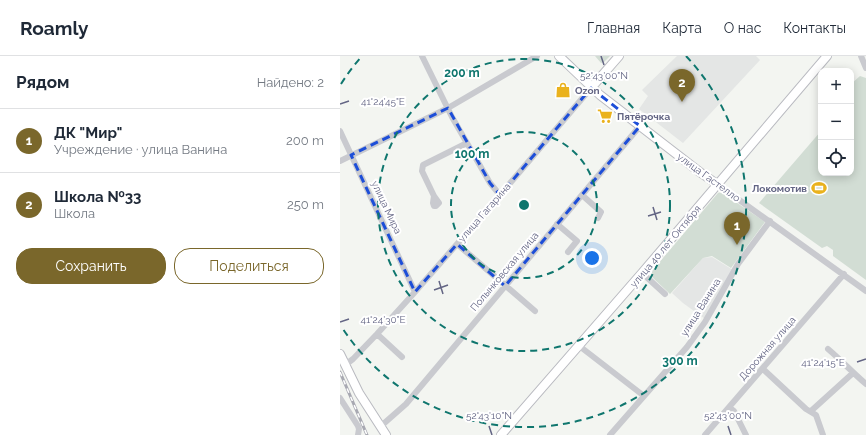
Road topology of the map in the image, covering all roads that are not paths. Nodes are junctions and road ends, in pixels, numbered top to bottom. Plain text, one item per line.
1 (422, 56) edge
2 (537, 56) edge
3 (559, 56) edge
4 (619, 56) edge
5 (827, 56) edge
6 (861, 56) edge
7 (866, 68) edge
8 (591, 88) junction
9 (448, 108) junction
10 (640, 126) junction
11 (340, 131) edge
12 (467, 143) junction
13 (351, 155) junction
14 (340, 161) edge
15 (717, 184) junction
16 (500, 195) junction
17 (582, 195) junction
18 (434, 196) dead end
19 (598, 218) dead end
20 (770, 221) junction
21 (557, 224) junction
22 (457, 244) junction
23 (568, 252) dead end
24 (642, 273) junction
25 (844, 274) junction
26 (505, 286) junction
27 (865, 288) edge
28 (415, 292) junction
29 (665, 294) dead end
30 (535, 312) dead end
31 (377, 334) junction
32 (578, 345) junction
33 (828, 349) dead end
34 (340, 354) edge
35 (402, 357) dead end
36 (345, 365) junction
37 (763, 369) junction
38 (853, 373) junction
39 (866, 384) edge
40 (644, 396) junction
41 (340, 398) edge
42 (729, 407) junction
43 (811, 411) junction
44 (381, 426) junction
45 (358, 434) edge
46 (386, 435) edge
47 (501, 435) edge
48 (610, 435) edge
49 (705, 435) edge
50 (746, 435) edge
51 (824, 435) edge

1 - 9 street
2 - 9 street
3 - 8 main road, улица Гастелло
4 - 8 main road, улица Гагарина
5 - 15 main road, улица 40 лет Октября
6 - 7 street
8 - 10 main road, улица Гастелло
8 - 16 street, улица Гагарина
9 - 12 street
9 - 13 street
10 - 15 main road, улица Гастелло
10 - 17 street, Полынковская улица
11 - 13 street, улица Мира
12 - 16 street
12 - 18 street
13 - 14 street
13 - 28 street, улица Мира
15 - 20 street, улица Гастелло
15 - 24 main road, улица 40 лет Октября
16 - 22 street, улица Гагарина
17 - 19 street
17 - 21 street, Полынковская улица
20 - 25 street, улица Гастелло
20 - 40 street, улица Ванина
21 - 23 street
21 - 26 street, Полынковская улица
22 - 26 street
22 - 28 street, улица Гагарина
24 - 29 street
24 - 32 main road, улица 40 лет Октября
25 - 27 street, улица Гастелло
25 - 37 street, Дорожная улица
26 - 30 street
26 - 44 street, Полынковская улица
28 - 31 street, улица Гагарина
31 - 35 street
31 - 36 street, улица Гагарина
32 - 40 street
32 - 47 main road, улица 40 лет Октября
33 - 38 street
34 - 36 main road
36 - 44 main road
37 - 42 street, Дорожная улица
37 - 43 street
38 - 39 street
38 - 43 street
40 - 48 street, улица Ванина
41 - 45 street
42 - 49 street, Дорожная улица
42 - 50 street
43 - 51 street
44 - 46 main road

